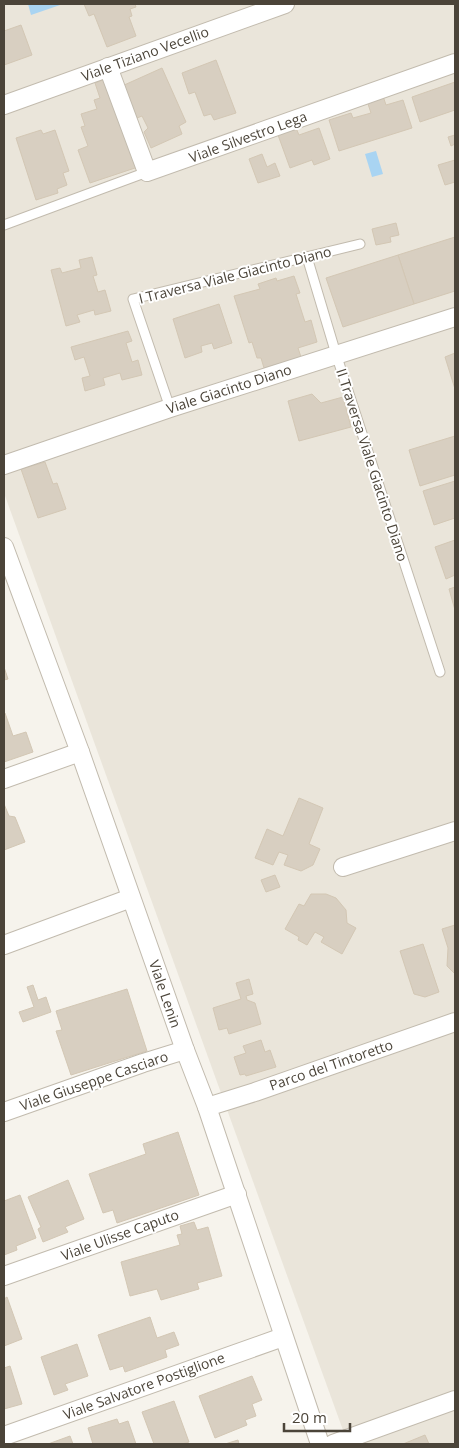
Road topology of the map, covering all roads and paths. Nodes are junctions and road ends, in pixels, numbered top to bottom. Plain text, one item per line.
1 (285, 4) edge
2 (455, 63) edge
3 (108, 67) junction
4 (4, 105) edge
5 (147, 172) junction
6 (4, 226) edge
7 (360, 244) dead end
8 (306, 257) junction
9 (455, 317) edge
10 (336, 354) junction
11 (170, 408) junction
12 (4, 465) edge
13 (4, 547) edge
14 (440, 672) dead end
15 (80, 752) junction
16 (4, 779) edge
17 (455, 831) edge
18 (342, 867) dead end
19 (131, 898) junction
20 (4, 945) edge
21 (455, 1022) edge
22 (184, 1050) junction
23 (207, 1107) junction
24 (4, 1112) edge
25 (237, 1194) junction
26 (4, 1276) edge
27 (283, 1337) junction
28 (455, 1400) edge
29 (4, 1436) edge
30 (320, 1444) edge
31 (333, 1444) edge

1 - 3 street, Viale Tiziano Vecellio
2 - 5 street, Viale Silvestro Lega
3 - 4 street, Viale Tiziano Vecellio
3 - 5 street
5 - 6 lane
7 - 8 lane, I Traversa Viale Giacinto Diano
8 - 10 lane, II Traversa Viale Giacinto Diano
8 - 11 lane, I Traversa Viale Giacinto Diano
9 - 10 street, Viale Giacinto Diano
10 - 11 street, Viale Giacinto Diano
10 - 14 lane, II Traversa Viale Giacinto Diano
11 - 12 street, Viale Giacinto Diano
13 - 15 street, Viale Lenin
15 - 16 street
15 - 19 street, Viale Lenin
17 - 18 street
19 - 20 street
19 - 22 street, Viale Lenin
21 - 23 street, Parco del Tintoretto
22 - 23 street, Viale Lenin
22 - 24 street, Viale Giuseppe Casciaro
23 - 25 street, Viale Lenin
25 - 26 street, Viale Ulisse Caputo
25 - 27 street, Viale Lenin
27 - 29 street, Viale Salvatore Postiglione
27 - 30 street, Viale Lenin
28 - 31 street

